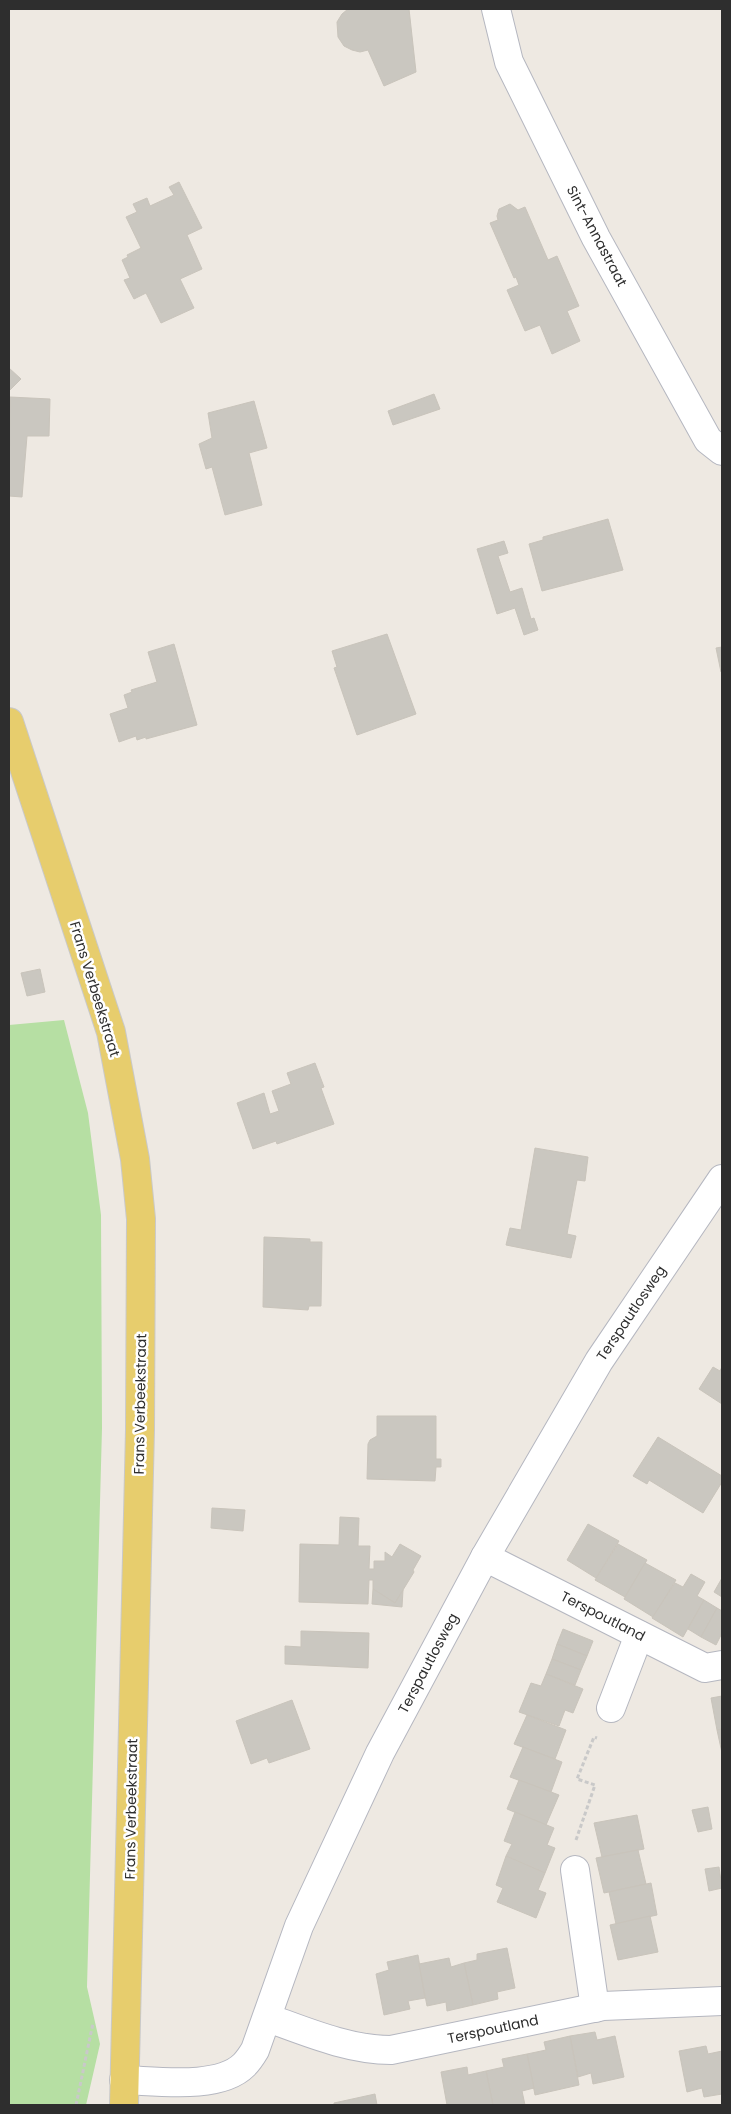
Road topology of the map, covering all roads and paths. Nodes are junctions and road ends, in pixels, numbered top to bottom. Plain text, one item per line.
1 (496, 9) edge
2 (722, 451) edge
3 (9, 722) edge
4 (722, 1179) edge
5 (485, 1557) junction
6 (639, 1634) junction
7 (722, 1665) edge
8 (611, 1708) joint
9 (575, 1870) joint
10 (722, 2000) edge
11 (595, 2008) junction
12 (94, 2015) dead end
13 (268, 2018) junction
14 (124, 2093) edge
15 (76, 2105) edge

1 - 2 street, Sint-Annastraat
3 - 14 main road, Frans Verbeekstraat
4 - 5 street, Terspautlosweg
5 - 6 street, Terspoutland
5 - 13 street, Terspautlosweg
6 - 7 street, Terspoutland
6 - 8 street
8 - 9 path
9 - 11 street
10 - 11 street, Terspoutland
11 - 13 street, Terspoutland
12 - 15 path
13 - 14 street, Terspautlosweg

